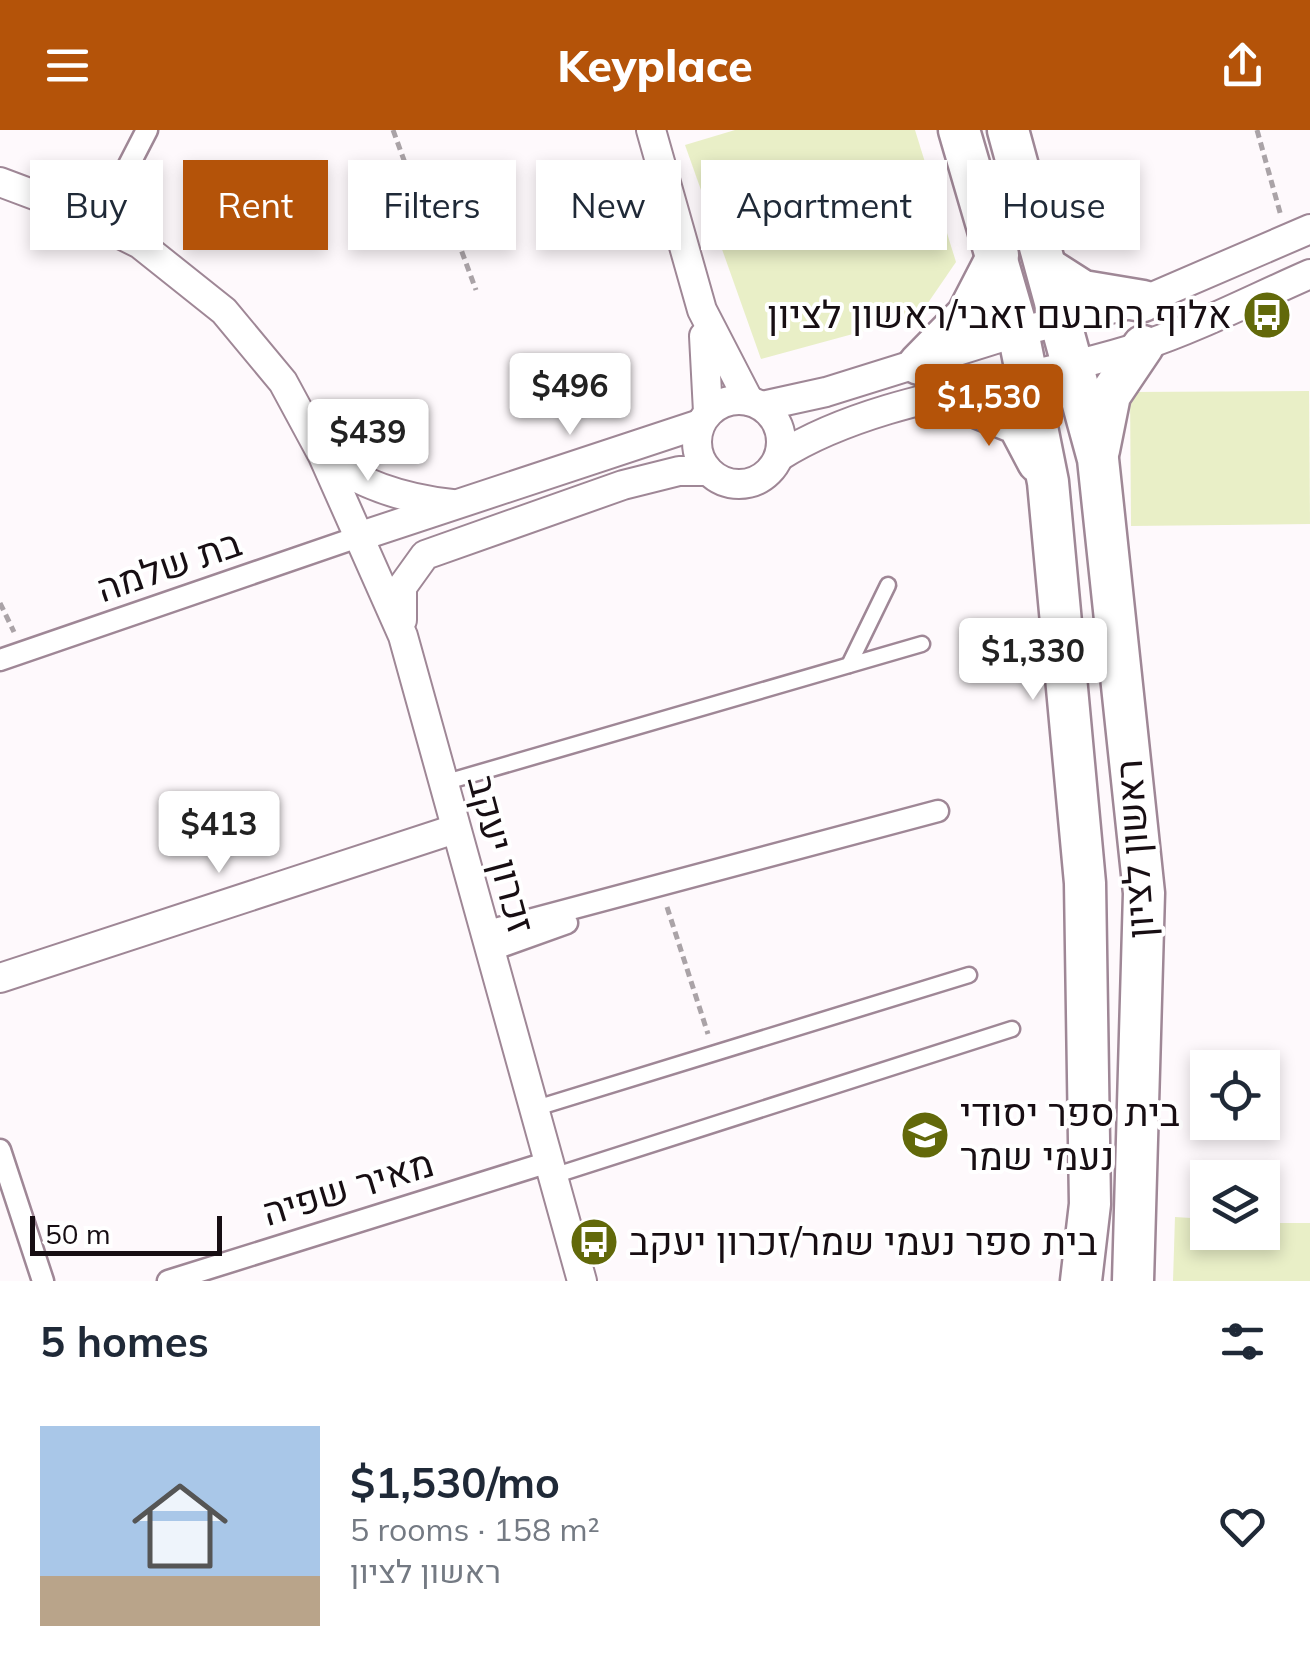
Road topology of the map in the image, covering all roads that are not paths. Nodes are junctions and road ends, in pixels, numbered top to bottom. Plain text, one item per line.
1 (147, 130) edge
2 (651, 130) edge
3 (959, 130) edge
4 (1008, 130) edge
5 (132, 160) edge
6 (0, 182) edge
7 (30, 195) edge
8 (1299, 234) edge
9 (148, 250) edge
10 (998, 255) junction
11 (1047, 268) junction
12 (1310, 274) edge
13 (1143, 301) junction
14 (702, 310) junction
15 (1060, 321) junction
16 (1018, 332) junction
17 (1144, 346) junction
18 (919, 364) junction
19 (1071, 365) junction
20 (1028, 376) junction
21 (946, 396) junction
22 (755, 403) junction
23 (704, 418) junction
24 (323, 456) junction
25 (780, 456) junction
26 (1098, 458) junction
27 (708, 471) junction
28 (1048, 482) junction
29 (458, 505) junction
30 (361, 536) junction
31 (888, 585) dead end
32 (403, 636) junction
33 (922, 644) dead end
34 (0, 660) edge
35 (849, 665) junction
36 (442, 783) junction
37 (938, 810) dead end
38 (455, 829) junction
39 (671, 886) junction
40 (486, 941) junction
41 (969, 975) dead end
42 (0, 978) edge
43 (1012, 1030) dead end
44 (533, 1109) junction
45 (0, 1150) edge
46 (551, 1169) junction
47 (44, 1281) edge
48 (168, 1281) edge
49 (582, 1281) edge
50 (1081, 1281) edge
51 (1133, 1281) edge

1 - 5 street
2 - 14 street
3 - 10 main road, ראשון לציון
4 - 11 main road, ראשון לציון
6 - 7 street, זכרון יעקב
8 - 13 street
9 - 24 street, זכרון יעקב
10 - 16 main road, ראשון לציון
10 - 18 main road
11 - 13 main road
11 - 15 main road, ראשון לציון
12 - 17 street
13 - 15 street
14 - 22 street
14 - 23 street
15 - 16 street
15 - 19 main road, ראשון לציון
16 - 18 street
16 - 20 main road, ראשון לציון
17 - 19 street
17 - 26 main road
18 - 22 street
19 - 20 street
19 - 26 main road, ראשון לציון
20 - 21 street
20 - 28 main road, ראשון לציון
21 - 25 street
21 - 28 main road
22 - 23 street
22 - 25 street
23 - 27 street
23 - 29 street
24 - 29 street
24 - 30 street, זכרון יעקב
25 - 27 street
26 - 51 main road, ראשון לציון
27 - 32 street
28 - 50 main road, ראשון לציון
29 - 30 street
30 - 32 street, זכרון יעקב
30 - 34 street, בת שלמה
31 - 35 lane
32 - 36 street, זכרון יעקב
33 - 35 lane
35 - 36 lane
36 - 38 street, זכרון יעקב
37 - 39 street
38 - 40 street, זכרון יעקב
38 - 42 street
39 - 40 street
39 - 40 street
40 - 44 street, זכרון יעקב
41 - 44 lane
43 - 46 lane
44 - 46 street, זכרון יעקב
45 - 47 street
46 - 48 street, מאיר שפיה
46 - 49 street, זכרון יעקב

